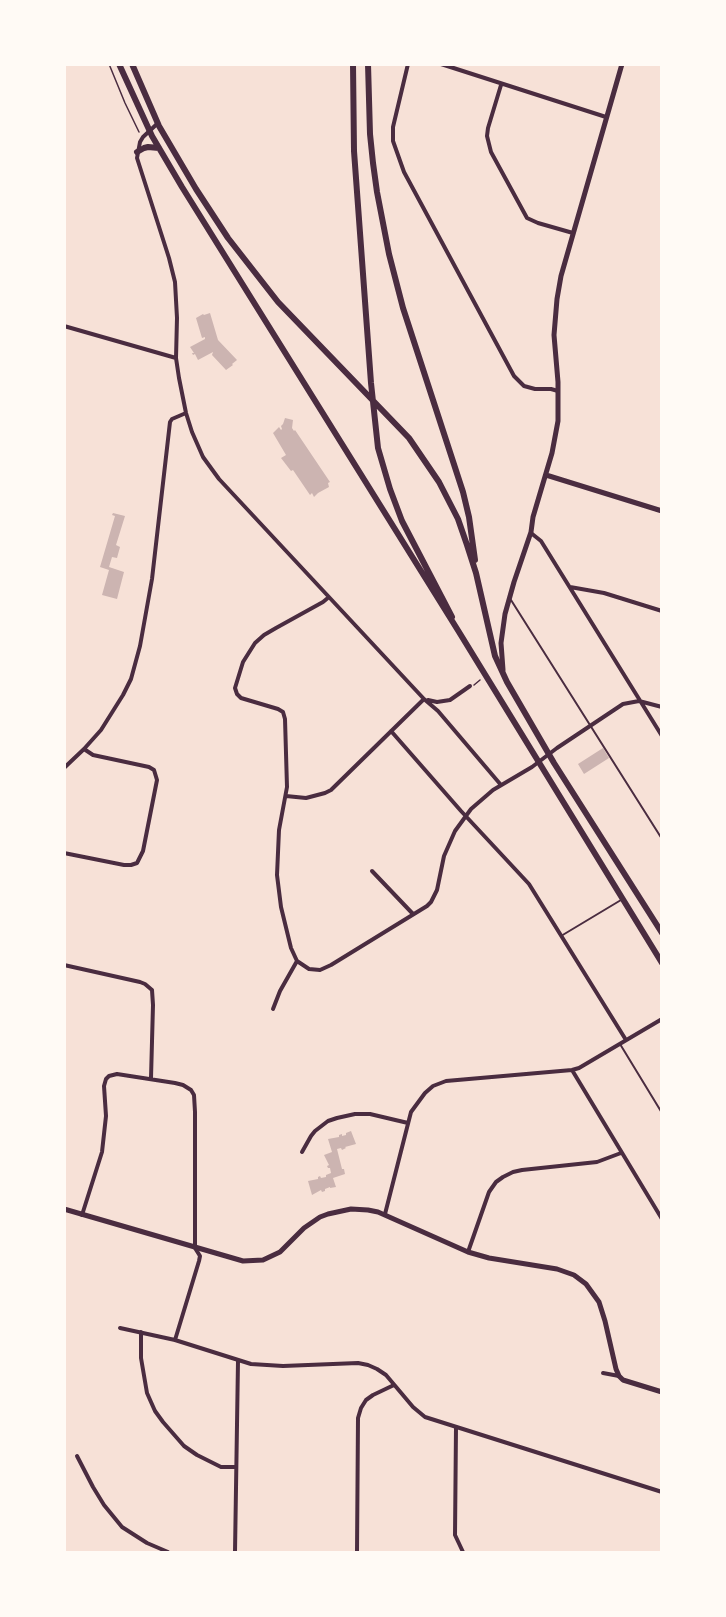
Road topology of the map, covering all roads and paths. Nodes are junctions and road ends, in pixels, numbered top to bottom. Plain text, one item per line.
1 (110, 64) edge
2 (119, 64) edge
3 (132, 64) edge
4 (353, 64) edge
5 (368, 64) edge
6 (408, 64) edge
7 (441, 64) edge
8 (622, 64) edge
9 (501, 85) junction
10 (606, 117) junction
11 (158, 123) junction
12 (149, 130) junction
13 (143, 137) junction
14 (159, 149) junction
15 (137, 152) junction
16 (573, 233) junction
17 (64, 326) edge
18 (176, 358) junction
19 (558, 391) junction
20 (186, 413) junction
21 (546, 475) junction
22 (662, 511) edge
23 (531, 532) junction
24 (476, 573) junction
25 (569, 587) junction
26 (329, 597) junction
27 (510, 598) junction
28 (662, 611) edge
29 (459, 632) junction
30 (503, 671) junction
31 (470, 686) dead end
32 (424, 699) junction
33 (639, 701) junction
34 (662, 707) edge
35 (590, 726) junction
36 (391, 731) junction
37 (662, 736) edge
38 (84, 749) junction
39 (549, 754) junction
40 (538, 762) junction
41 (64, 768) edge
42 (501, 785) junction
43 (286, 796) junction
44 (465, 816) junction
45 (662, 839) edge
46 (64, 853) edge
47 (372, 871) dead end
48 (622, 900) junction
49 (413, 915) junction
50 (662, 933) edge
51 (561, 936) junction
52 (297, 961) junction
53 (662, 963) edge
54 (64, 964) edge
55 (273, 1009) dead end
56 (662, 1019) edge
57 (626, 1040) junction
58 (620, 1044) junction
59 (572, 1070) junction
60 (151, 1078) junction
61 (662, 1113) edge
62 (408, 1123) junction
63 (302, 1152) dead end
64 (621, 1153) junction
65 (64, 1209) edge
66 (385, 1214) junction
67 (82, 1215) junction
68 (662, 1219) edge
69 (195, 1248) junction
70 (468, 1252) junction
71 (120, 1328) dead end
72 (141, 1332) junction
73 (175, 1340) junction
74 (238, 1361) junction
75 (603, 1373) dead end
76 (619, 1376) junction
77 (394, 1385) junction
78 (662, 1392) edge
79 (456, 1427) junction
80 (77, 1455) dead end
81 (236, 1467) junction
82 (662, 1492) edge
83 (168, 1552) edge
84 (235, 1552) edge
85 (357, 1552) edge
86 (463, 1552) edge

1 - 13 path
2 - 12 main road
3 - 11 main road
4 - 29 main road
5 - 24 main road
6 - 19 street
7 - 9 street
8 - 10 street
9 - 10 street
9 - 16 street
10 - 16 street
11 - 12 street
11 - 24 main road
12 - 13 street
12 - 14 main road
13 - 15 street
14 - 15 main road
14 - 29 main road
15 - 18 street
16 - 19 street
17 - 18 street
18 - 20 street
19 - 21 street
20 - 26 street
20 - 38 street
21 - 22 street
21 - 23 street
23 - 25 street
23 - 27 street
24 - 30 main road
25 - 28 street
25 - 33 street
26 - 32 street
26 - 43 street
27 - 30 street
27 - 35 lane
29 - 40 main road
30 - 39 main road
31 - 32 street
32 - 36 street
32 - 42 street
33 - 34 street
33 - 35 street
33 - 37 street
35 - 39 street
35 - 45 lane
36 - 43 street
36 - 44 street
38 - 41 street
38 - 46 street
39 - 40 street
39 - 50 main road
40 - 42 street
40 - 48 main road
42 - 44 street
43 - 52 street
44 - 49 street
44 - 51 street
47 - 49 street
48 - 51 lane
48 - 53 main road
49 - 52 street
51 - 57 street
52 - 55 street
54 - 60 street
56 - 57 street
57 - 58 street
58 - 59 street
58 - 61 lane
59 - 62 street
59 - 64 street
60 - 67 street
60 - 69 street
62 - 63 street
62 - 66 street
64 - 68 street
64 - 70 street
65 - 67 street
66 - 69 street
66 - 70 street
67 - 69 street
69 - 73 street
70 - 76 street
71 - 72 street
72 - 73 street
72 - 81 street
73 - 74 street
74 - 77 street
74 - 81 street
75 - 76 street
76 - 78 street
77 - 79 street
77 - 85 street
79 - 82 street
79 - 86 street
80 - 83 street
81 - 84 street

